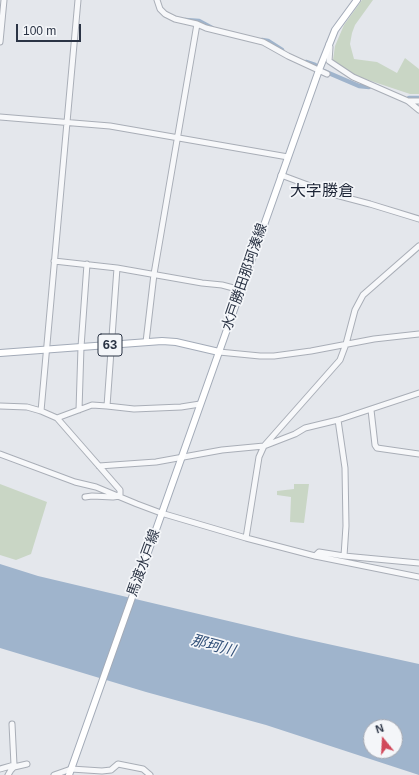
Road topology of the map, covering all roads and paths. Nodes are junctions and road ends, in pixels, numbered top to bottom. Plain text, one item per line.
1 (4, 0) edge
2 (78, 0) edge
3 (157, 0) edge
4 (357, 0) edge
5 (197, 24) junction
6 (0, 42) edge
7 (329, 43) junction
8 (318, 70) junction
9 (327, 74) dead end
10 (419, 100) edge
11 (408, 101) junction
12 (419, 110) edge
13 (0, 117) edge
14 (67, 122) junction
15 (178, 137) junction
16 (288, 157) junction
17 (281, 175) junction
18 (419, 220) edge
19 (419, 246) edge
20 (54, 261) junction
21 (87, 264) junction
22 (117, 268) junction
23 (154, 274) junction
24 (241, 290) junction
25 (419, 334) edge
26 (146, 342) junction
27 (346, 344) junction
28 (111, 345) junction
29 (81, 347) junction
30 (46, 350) junction
31 (219, 352) junction
32 (0, 353) edge
33 (419, 393) edge
34 (200, 404) junction
35 (0, 406) edge
36 (107, 406) junction
37 (79, 410) junction
38 (371, 410) junction
39 (41, 411) junction
40 (57, 418) junction
41 (338, 420) junction
42 (264, 446) junction
43 (0, 454) edge
44 (419, 454) edge
45 (181, 458) junction
46 (98, 466) junction
47 (120, 496) junction
48 (85, 497) dead end
49 (162, 513) junction
50 (246, 538) junction
51 (315, 556) junction
52 (344, 556) junction
53 (419, 563) edge
54 (419, 577) edge
55 (12, 724) dead end
56 (28, 764) dead end
57 (0, 769) edge
58 (70, 772) edge
59 (8, 775) edge
60 (54, 775) edge
61 (150, 775) edge

1 - 6 street
2 - 14 street
3 - 5 street
4 - 7 main road, 水戸勝田那珂湊線
5 - 8 street
5 - 15 street
7 - 8 main road, 水戸勝田那珂湊線
7 - 11 street
8 - 9 street
8 - 16 main road, 水戸勝田那珂湊線
10 - 11 street
11 - 12 street
13 - 14 street
14 - 15 street
14 - 20 street
15 - 16 street
15 - 23 street
16 - 17 main road, 水戸勝田那珂湊線
17 - 18 street
17 - 24 main road, 水戸勝田那珂湊線
19 - 27 street
20 - 21 street
20 - 30 street
21 - 22 street
21 - 29 street
22 - 23 street
22 - 28 street
23 - 24 street
23 - 26 street
24 - 31 main road, 水戸勝田那珂湊線
25 - 27 street
26 - 28 main road, 63
26 - 31 main road, 63
27 - 31 street
27 - 42 street
28 - 29 main road, 63
28 - 36 street
29 - 30 main road, 63
29 - 37 street
30 - 32 main road, 63
30 - 39 street
31 - 34 main road, 馬渡水戸線
33 - 38 street
34 - 36 street
34 - 45 main road, 馬渡水戸線
35 - 39 street
36 - 37 street
37 - 40 street
38 - 41 street
38 - 44 street
39 - 40 street
40 - 46 street
41 - 42 street
41 - 52 street
42 - 45 street
42 - 50 street
43 - 47 street
45 - 46 street
45 - 49 main road, 馬渡水戸線
46 - 47 street
47 - 48 street
47 - 49 street
49 - 50 street
49 - 58 main road, 馬渡水戸線
50 - 51 street
51 - 52 street
51 - 54 street
52 - 53 street
55 - 57 street
56 - 59 street
58 - 60 street
58 - 61 street

